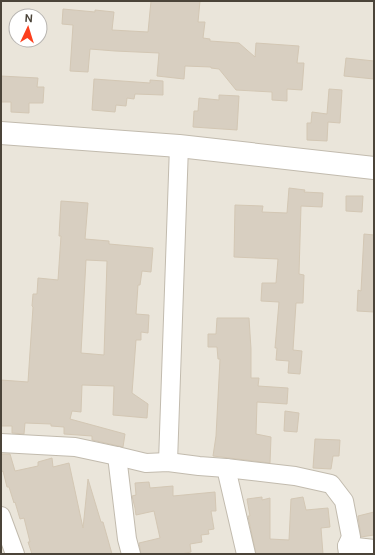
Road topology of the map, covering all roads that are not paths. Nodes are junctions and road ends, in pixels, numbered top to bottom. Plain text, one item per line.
1 (1, 134) edge
2 (179, 146) junction
3 (374, 168) edge
4 (1, 443) edge
5 (117, 456) junction
6 (168, 462) junction
7 (226, 468) junction
8 (1, 516) edge
9 (374, 549) edge
10 (348, 550) edge
11 (15, 554) edge
12 (131, 554) edge
13 (246, 554) edge

1 - 2 street
2 - 3 street
2 - 6 street
4 - 5 street
5 - 6 street
5 - 12 street
6 - 7 street
7 - 10 street
7 - 13 street
8 - 11 street
9 - 10 street

